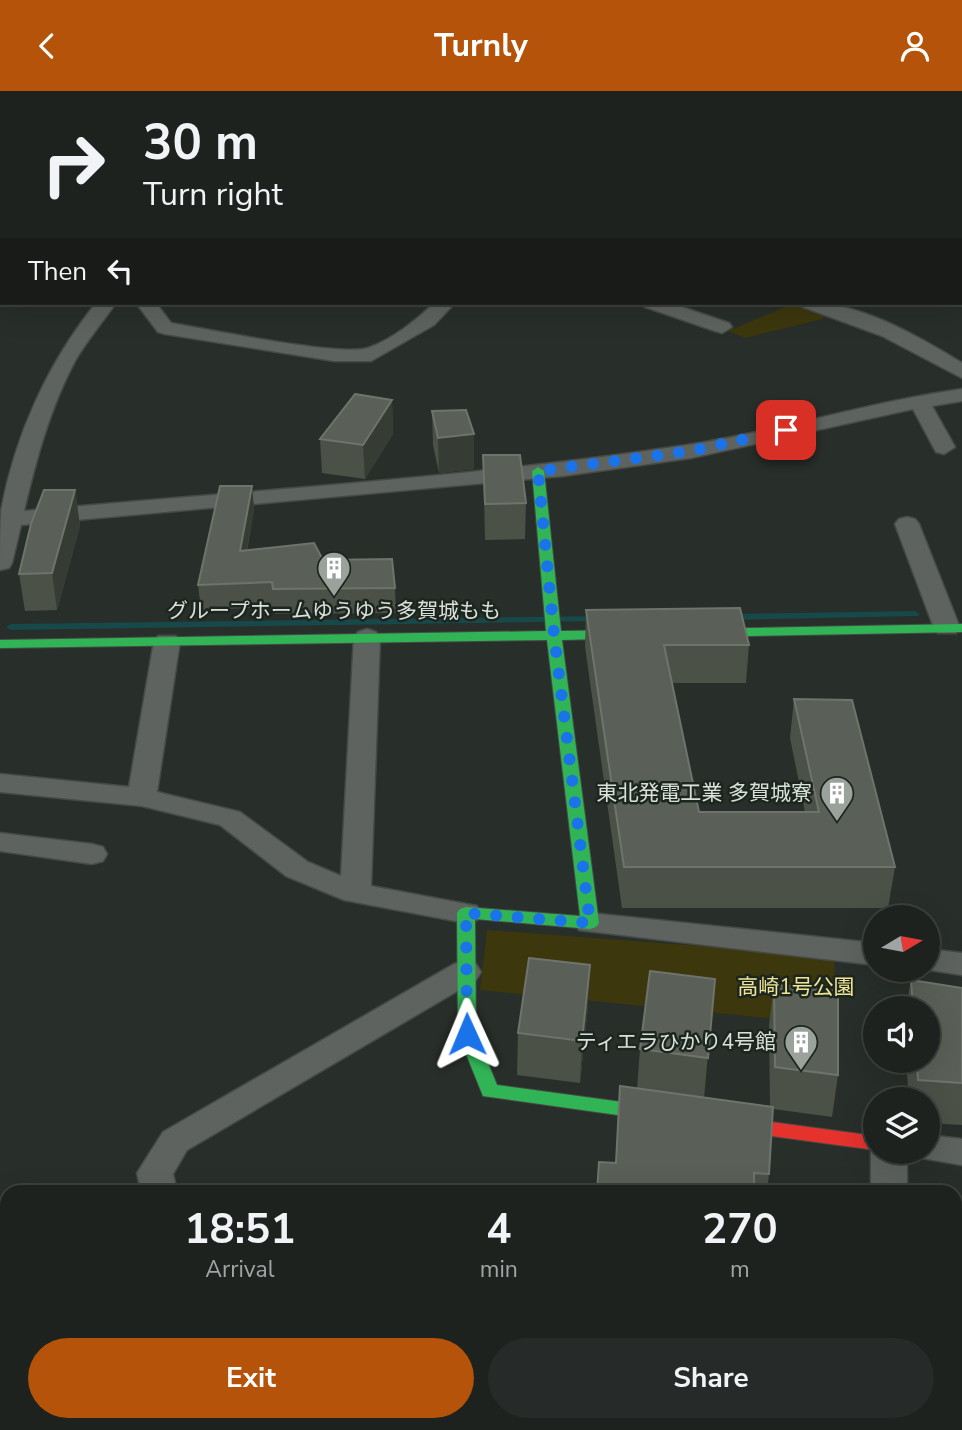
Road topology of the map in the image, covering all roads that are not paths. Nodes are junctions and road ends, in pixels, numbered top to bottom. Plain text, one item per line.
1 (104, 305) edge
2 (148, 305) edge
3 (443, 305) edge
4 (658, 305) edge
5 (818, 305) edge
6 (722, 327) dead end
7 (962, 372) edge
8 (962, 395) edge
9 (919, 401) junction
10 (944, 447) dead end
11 (538, 471) junction
12 (11, 473) edge
13 (11, 519) junction
14 (907, 524) dead end
15 (0, 563) edge
16 (553, 625) junction
17 (955, 628) edge
18 (649, 633) edge
19 (676, 633) edge
20 (367, 637) junction
21 (167, 641) junction
22 (0, 644) edge
23 (0, 783) edge
24 (142, 797) junction
25 (0, 842) edge
26 (92, 854) dead end
27 (355, 893) junction
28 (466, 913) junction
29 (590, 923) junction
30 (863, 953) edge
31 (940, 961) edge
32 (962, 964) edge
33 (465, 972) junction
34 (863, 1141) edge
35 (940, 1150) edge
36 (962, 1152) edge
37 (889, 1164) edge
38 (158, 1185) edge
39 (889, 1185) edge

1 - 12 street
2 - 3 street
4 - 6 street
5 - 7 street
8 - 9 street
9 - 10 street
9 - 11 street
11 - 13 street
11 - 16 street
12 - 13 street
13 - 15 street
14 - 17 street
16 - 18 street
16 - 20 street
16 - 29 street
17 - 19 street
20 - 21 street
20 - 27 street
21 - 22 street
21 - 24 street
23 - 24 street
24 - 27 street
25 - 26 street
27 - 28 street
28 - 29 street
28 - 33 street
29 - 30 street
31 - 32 street
33 - 34 street
33 - 38 street
35 - 36 street
37 - 39 street

